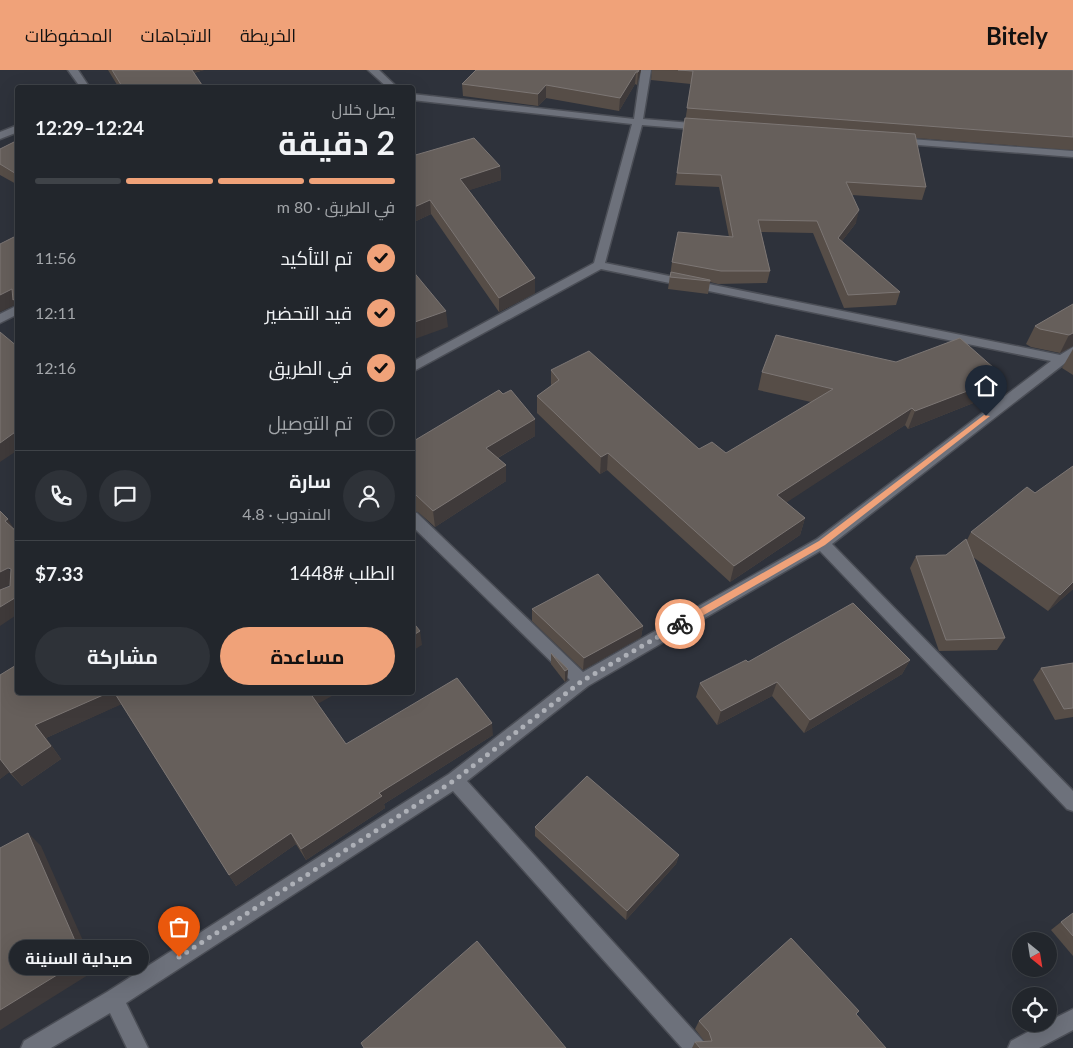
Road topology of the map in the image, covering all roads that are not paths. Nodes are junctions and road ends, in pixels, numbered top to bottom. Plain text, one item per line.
1 (73, 70) edge
2 (373, 70) edge
3 (646, 70) edge
4 (84, 85) edge
5 (390, 85) edge
6 (415, 97) edge
7 (638, 122) junction
8 (717, 128) edge
9 (15, 129) edge
10 (0, 136) edge
11 (885, 140) edge
12 (1073, 154) edge
13 (599, 265) junction
14 (15, 311) edge
15 (0, 319) edge
16 (1067, 355) edge
17 (415, 366) edge
18 (415, 520) edge
19 (822, 543) junction
20 (582, 681) junction
21 (455, 780) junction
22 (1073, 803) edge
23 (114, 999) junction
24 (1073, 1019) edge
25 (31, 1048) edge
26 (138, 1048) edge
27 (696, 1048) edge
28 (1018, 1048) edge

1 - 4 street
2 - 5 street
3 - 7 street
6 - 7 street
7 - 8 street
7 - 13 street
9 - 10 street
11 - 12 street
13 - 16 street
13 - 17 street
14 - 15 street
16 - 19 street
18 - 20 street
19 - 20 street
19 - 22 street
20 - 21 street
21 - 23 street
21 - 27 street
23 - 25 street
23 - 26 street
24 - 28 street

